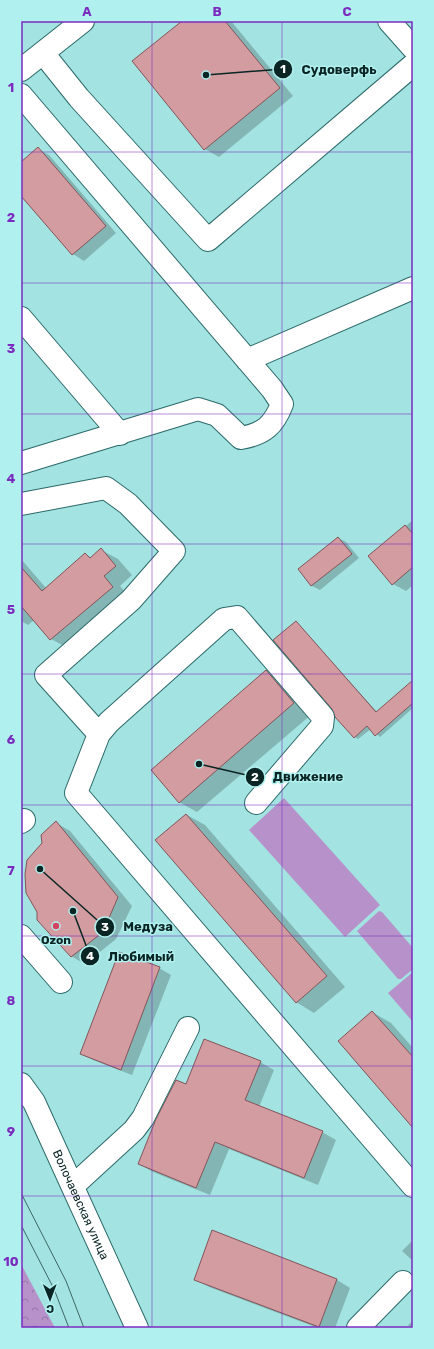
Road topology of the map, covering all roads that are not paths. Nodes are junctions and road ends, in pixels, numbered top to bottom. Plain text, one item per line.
1 (83, 21) edge
2 (389, 21) edge
3 (413, 48) edge
4 (43, 53) junction
5 (413, 65) edge
6 (21, 70) edge
7 (21, 95) edge
8 (413, 288) edge
9 (21, 318) edge
10 (247, 360) junction
11 (120, 434) junction
12 (21, 463) edge
13 (21, 504) edge
14 (99, 734) junction
15 (256, 803) dead end
16 (21, 936) edge
17 (61, 982) dead end
18 (188, 1028) dead end
19 (21, 1084) edge
20 (73, 1186) junction
21 (413, 1186) edge
22 (402, 1282) dead end
23 (137, 1328) edge
24 (358, 1328) edge

1 - 4 main road
2 - 3 main road
4 - 5 main road
4 - 6 main road
7 - 10 main road
8 - 10 main road
9 - 11 main road
10 - 11 main road
11 - 12 main road
13 - 14 main road
14 - 15 main road
14 - 21 main road
16 - 17 main road
18 - 20 main road
19 - 20 main road, Волочаевская улица
20 - 23 main road, Волочаевская улица
22 - 24 main road

